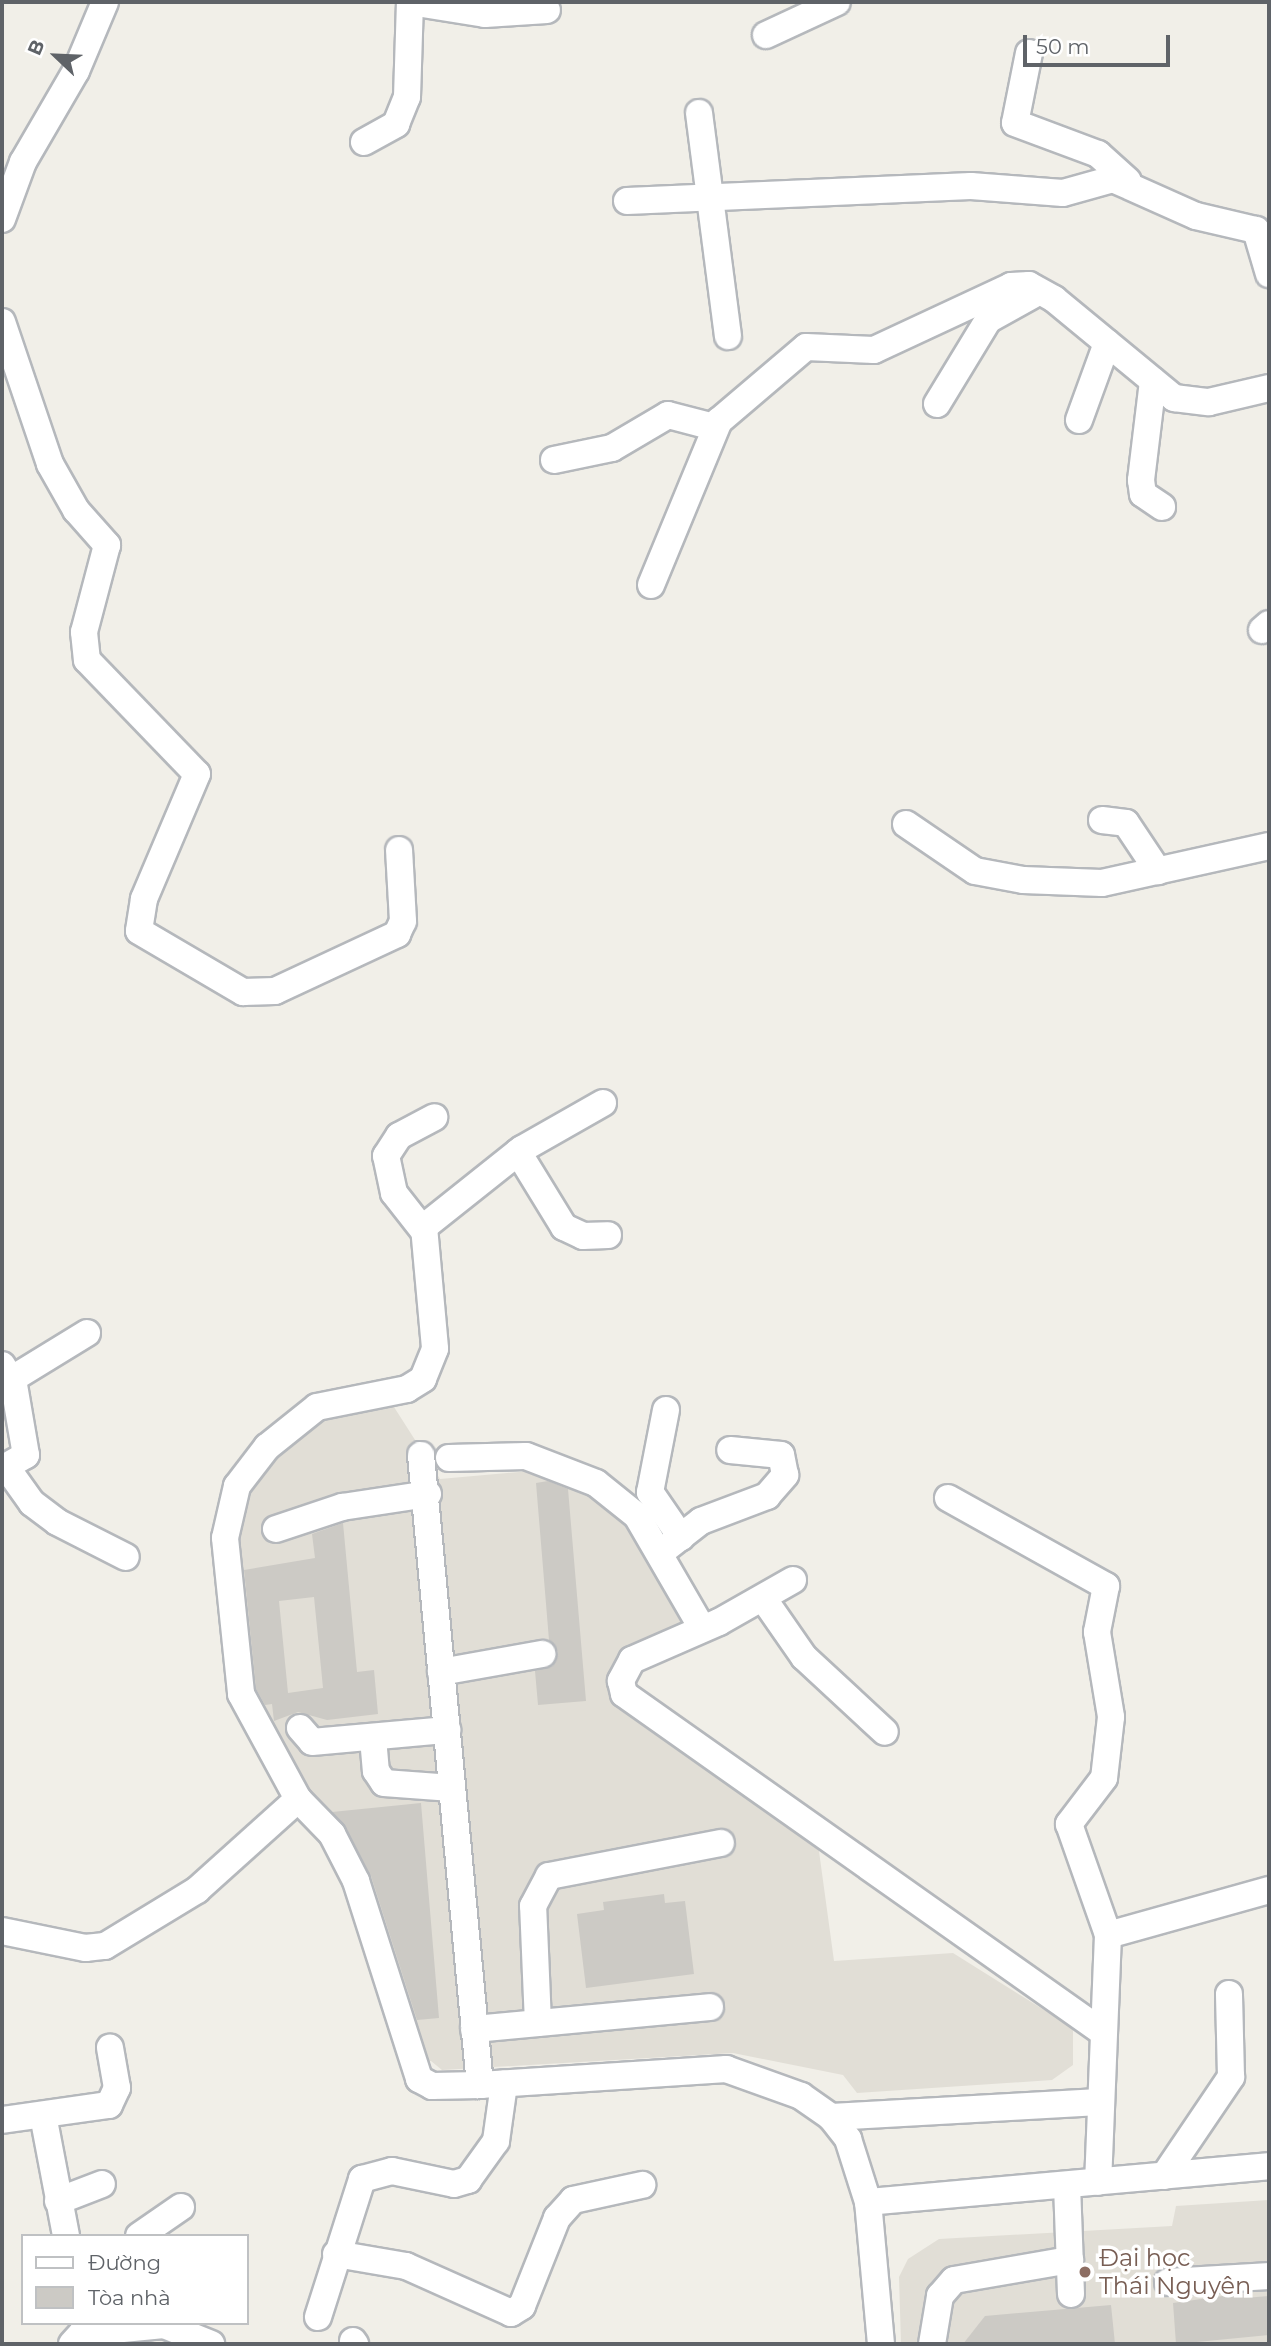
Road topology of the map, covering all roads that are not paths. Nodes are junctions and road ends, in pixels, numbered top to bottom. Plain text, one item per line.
1 (105, 2) edge
2 (410, 2) edge
3 (838, 2) edge
4 (547, 9) dead end
5 (766, 35) dead end
6 (1029, 53) dead end
7 (699, 113) dead end
8 (364, 142) dead end
9 (1128, 181) junction
10 (709, 197) junction
11 (627, 201) dead end
12 (2, 219) edge
13 (1263, 223) edge
14 (1269, 274) edge
15 (1041, 291) junction
16 (2, 323) edge
17 (728, 336) dead end
18 (1107, 343) junction
19 (1153, 382) junction
20 (9, 384) edge
21 (1269, 388) edge
22 (937, 404) dead end
23 (1079, 420) dead end
24 (715, 427) junction
25 (554, 460) dead end
26 (1162, 507) dead end
27 (651, 585) dead end
28 (1102, 820) dead end
29 (906, 824) dead end
30 (1269, 846) edge
31 (399, 850) dead end
32 (1158, 871) junction
33 (603, 1103) dead end
34 (434, 1117) dead end
35 (518, 1152) junction
36 (423, 1230) junction
37 (608, 1235) dead end
38 (88, 1333) dead end
39 (7, 1372) edge
40 (666, 1409) dead end
41 (730, 1450) dead end
42 (421, 1455) dead end
43 (449, 1458) dead end
44 (4, 1469) edge
45 (428, 1494) junction
46 (948, 1498) dead end
47 (276, 1529) dead end
48 (671, 1545) junction
49 (126, 1557) dead end
50 (793, 1580) dead end
51 (763, 1598) junction
52 (702, 1628) junction
53 (542, 1654) dead end
54 (441, 1672) junction
55 (300, 1728) dead end
56 (447, 1730) junction
57 (885, 1732) dead end
58 (373, 1738) junction
59 (452, 1788) junction
60 (298, 1799) junction
61 (721, 1843) dead end
62 (1269, 1889) edge
63 (2, 1931) edge
64 (1108, 1935) junction
65 (1229, 1994) dead end
66 (710, 2007) dead end
67 (538, 2023) junction
68 (474, 2029) junction
69 (1101, 2031) junction
70 (110, 2048) dead end
71 (492, 2084) junction
72 (1100, 2102) junction
73 (43, 2115) junction
74 (831, 2117) junction
75 (2, 2120) edge
76 (1269, 2166) edge
77 (1164, 2176) junction
78 (1098, 2182) junction
79 (102, 2184) dead end
80 (642, 2185) dead end
81 (1067, 2185) junction
82 (58, 2201) junction
83 (869, 2202) junction
84 (181, 2207) dead end
85 (66, 2234) edge
86 (142, 2234) edge
87 (335, 2254) junction
88 (1070, 2260) junction
89 (1269, 2276) edge
90 (1168, 2282) dead end
91 (1071, 2294) dead end
92 (318, 2317) dead end
93 (96, 2327) edge
94 (72, 2344) edge
95 (211, 2344) edge
96 (881, 2344) edge
97 (932, 2344) edge

1 - 12 street
2 - 4 street
2 - 8 street
3 - 5 street
6 - 9 street
7 - 10 street
9 - 10 street
9 - 13 street
10 - 11 street
10 - 17 street
13 - 14 street
15 - 18 street
15 - 22 street
15 - 24 street
16 - 20 street
18 - 19 street
18 - 23 street
19 - 21 street
19 - 26 street
20 - 31 street
24 - 25 street
24 - 27 street
28 - 32 street
29 - 32 street
30 - 32 street
33 - 35 street
34 - 36 street
35 - 36 street
35 - 37 street
36 - 60 street
38 - 39 street
39 - 44 street
40 - 48 street
41 - 48 street
42 - 45 street
43 - 48 street
44 - 49 street
45 - 47 street
45 - 54 street
46 - 64 street
48 - 52 street
50 - 51 street
51 - 52 street
51 - 57 street
52 - 69 street
53 - 54 street
54 - 56 street
55 - 58 street
56 - 58 street
56 - 59 street
58 - 59 street
59 - 68 street
60 - 63 street
60 - 71 street
61 - 67 street
62 - 64 street
64 - 69 street
65 - 77 street
66 - 67 street
67 - 68 street
68 - 71 street
69 - 72 street
70 - 73 street
71 - 74 street
71 - 87 street
72 - 74 street
72 - 78 street
73 - 75 street
73 - 82 street
74 - 83 street
76 - 77 street
77 - 78 street
78 - 81 street
79 - 82 street
80 - 87 street
81 - 83 street
81 - 88 street
82 - 85 street
83 - 96 street
84 - 86 street
87 - 92 street
88 - 91 street
88 - 97 street
89 - 90 street
93 - 94 street
93 - 95 street

